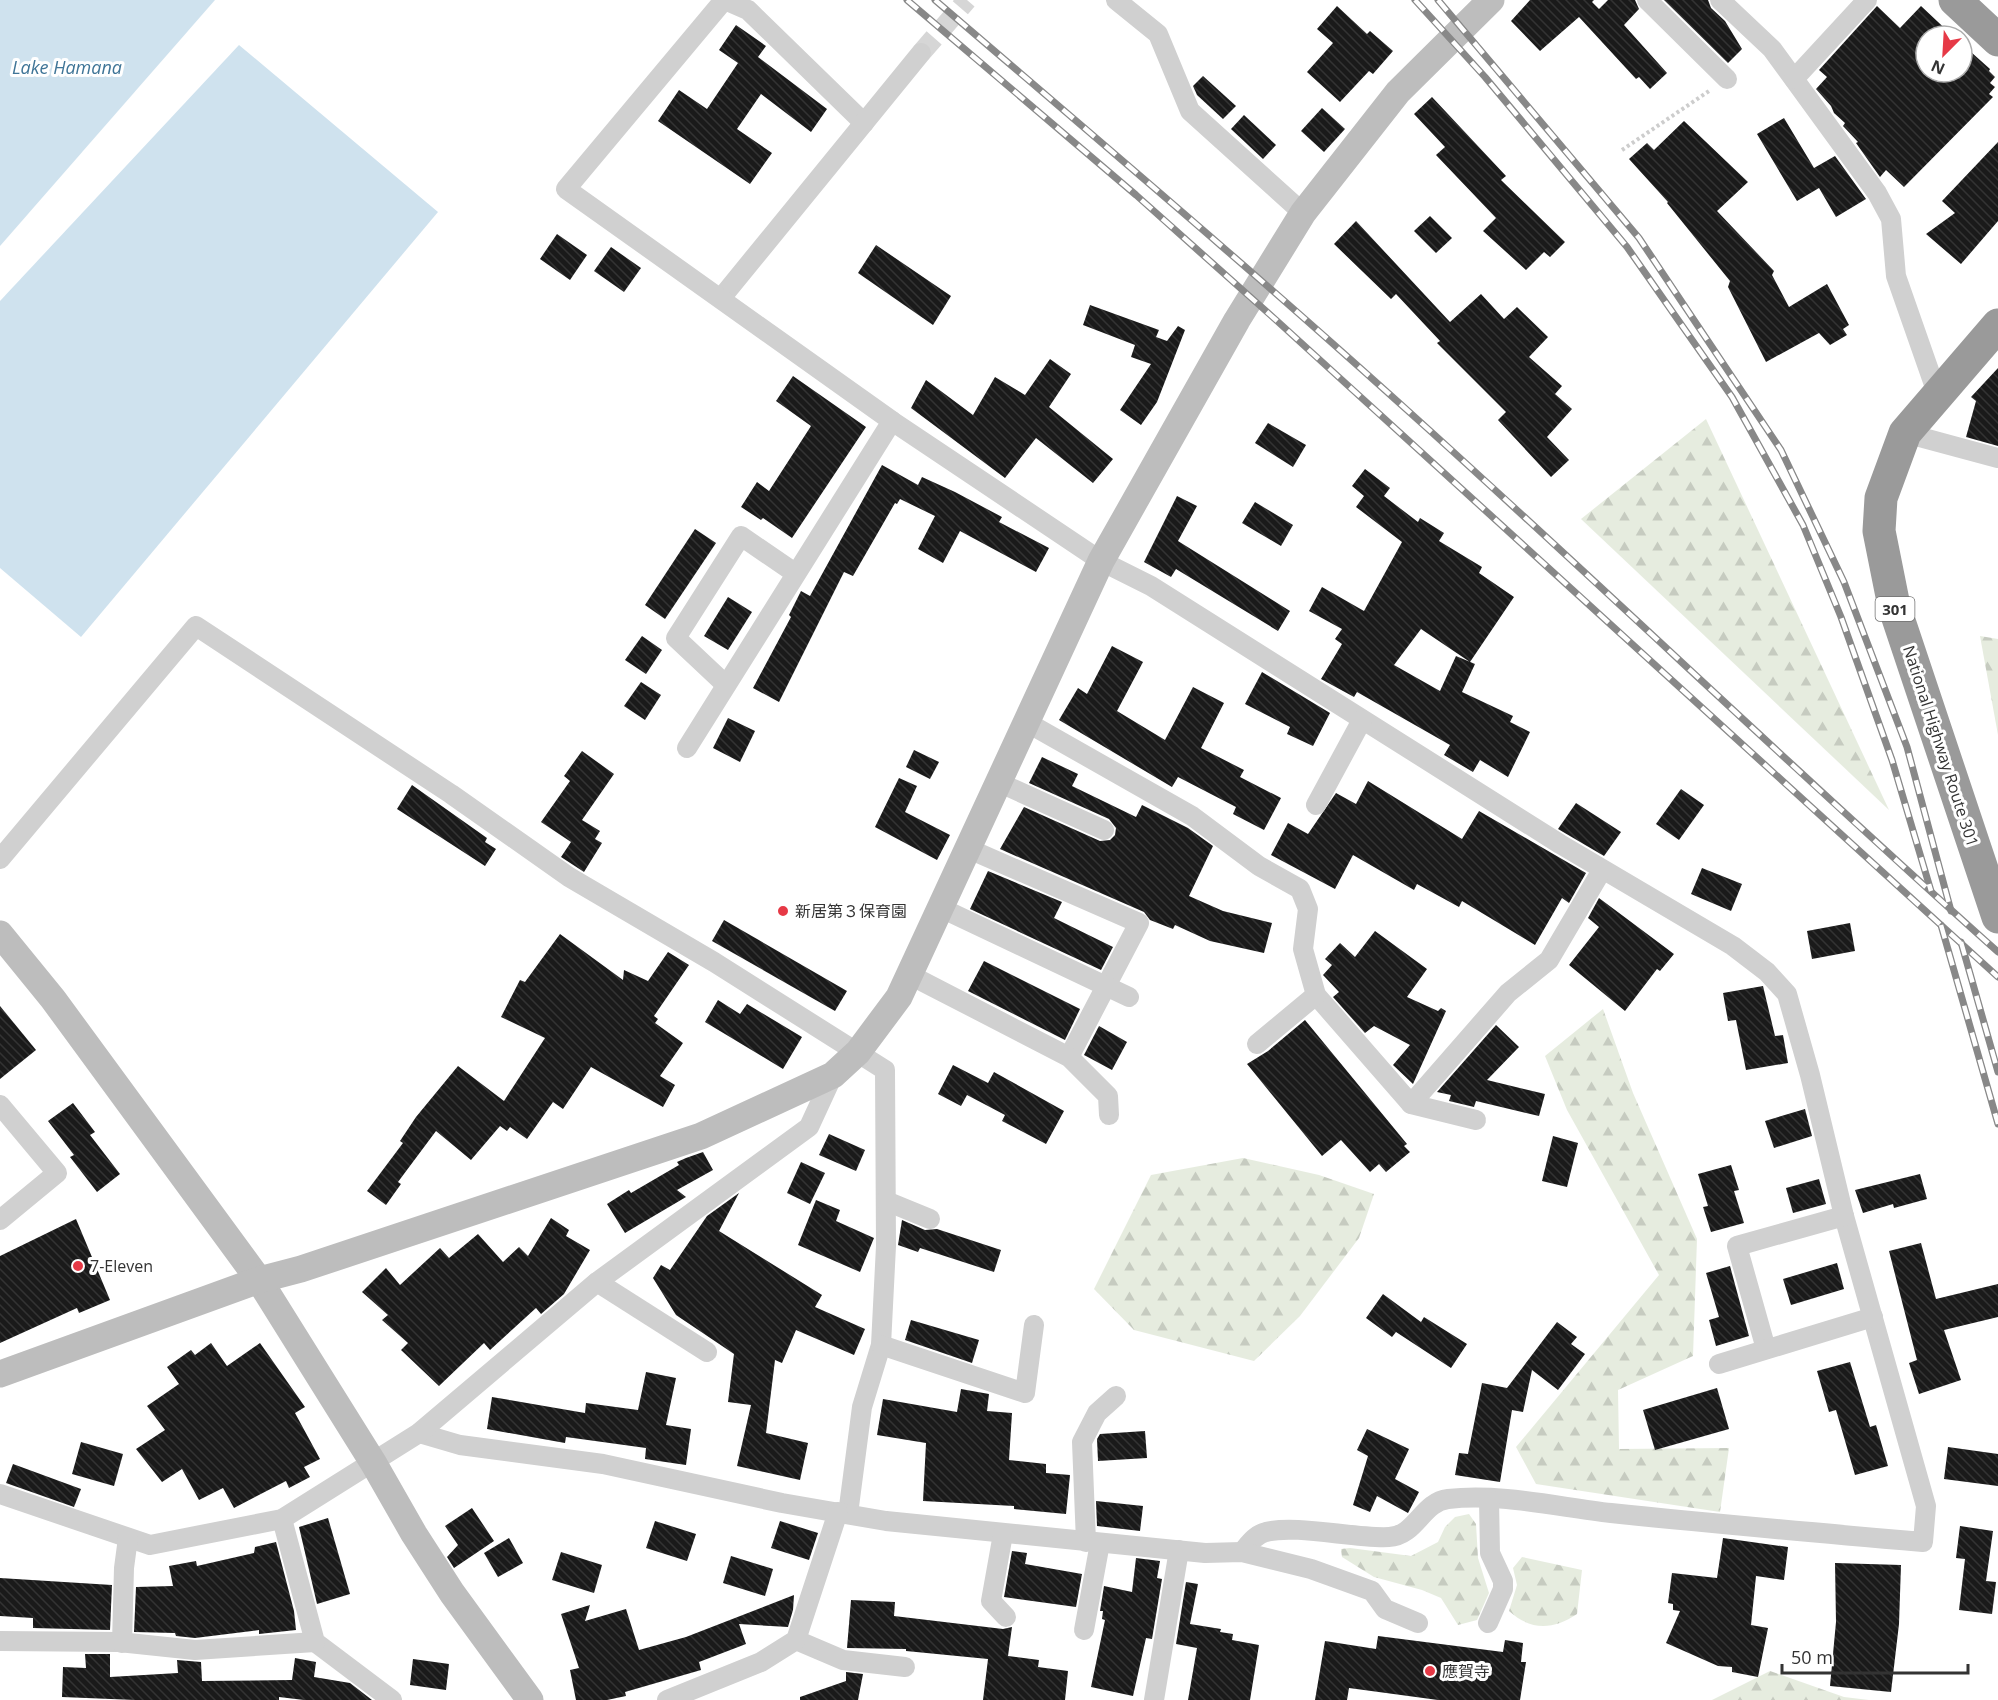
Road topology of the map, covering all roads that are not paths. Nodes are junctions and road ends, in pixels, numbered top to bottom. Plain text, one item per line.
1 (724, 0) edge
2 (1116, 0) edge
3 (1491, 0) edge
4 (1647, 0) edge
5 (1720, 0) edge
6 (1867, 0) edge
7 (1955, 0) edge
8 (1998, 40) edge
9 (921, 53) tunnel mouth
10 (1727, 79) road end
11 (1794, 79) junction
12 (864, 123) junction
13 (1303, 213) junction
14 (722, 297) junction
15 (1998, 325) edge
16 (1938, 396) junction
17 (892, 421) junction
18 (1905, 433) junction
19 (1998, 459) edge
20 (1101, 561) junction
21 (795, 573) junction
22 (726, 685) junction
23 (1362, 720) junction
24 (1028, 723) junction
25 (687, 748) dead end
26 (1000, 783) junction
27 (1316, 805) dead end
28 (1104, 830) dead end
29 (969, 849) junction
30 (0, 859) edge
31 (1602, 870) junction
32 (941, 908) junction
33 (1998, 917) edge
34 (0, 934) edge
35 (910, 975) junction
36 (1106, 987) junction
37 (1316, 995) junction
38 (1129, 997) dead end
39 (1257, 1044) dead end
40 (858, 1052) junction
41 (1069, 1057) junction
42 (833, 1075) junction
43 (1411, 1104) junction
44 (0, 1105) edge
45 (1109, 1115) dead end
46 (1476, 1120) dead end
47 (886, 1201) junction
48 (1844, 1216) junction
49 (930, 1219) dead end
50 (0, 1220) edge
51 (259, 1280) junction
52 (597, 1282) junction
53 (1873, 1317) junction
54 (1034, 1325) dead end
55 (881, 1345) junction
56 (1766, 1349) junction
57 (707, 1352) dead end
58 (1719, 1364) dead end
59 (0, 1374) edge
60 (1116, 1396) dead end
61 (419, 1433) junction
62 (374, 1464) junction
63 (0, 1494) edge
64 (1489, 1499) junction
65 (843, 1513) junction
66 (282, 1519) junction
67 (1003, 1534) junction
68 (128, 1538) junction
69 (1093, 1543) junction
70 (1179, 1550) junction
71 (1242, 1552) junction
72 (1006, 1617) dead end
73 (1418, 1623) dead end
74 (1488, 1623) dead end
75 (1084, 1630) dead end
76 (796, 1640) junction
77 (0, 1641) edge
78 (315, 1642) junction
79 (122, 1643) junction
80 (905, 1667) dead end
81 (392, 1700) edge
82 (530, 1700) edge
83 (667, 1700) edge
84 (1154, 1700) edge

1 - 12 street
1 - 14 street
2 - 13 street
3 - 13 street
4 - 10 street
5 - 11 street
6 - 11 street
7 - 8 highway
9 - 12 street
11 - 16 street
12 - 14 street
13 - 20 street
14 - 17 street
15 - 16 highway, National Highway Route 301 / 301
16 - 18 highway, National Highway Route 301 / 301
17 - 20 street
17 - 21 street
18 - 19 street
18 - 33 highway, National Highway Route 301 / 301
20 - 23 street
20 - 24 street
21 - 22 street
21 - 22 street
22 - 25 street
23 - 27 street
23 - 31 street
24 - 26 street
24 - 37 street
26 - 28 street
26 - 29 street
29 - 32 street
29 - 36 street
30 - 40 street
31 - 43 street
31 - 48 street
32 - 35 street
32 - 36 street
34 - 51 street
35 - 40 street
35 - 41 street
36 - 38 street
36 - 41 street
37 - 39 street
37 - 43 street
40 - 42 street
40 - 47 street
41 - 45 street
42 - 51 street
42 - 52 street
43 - 46 street
44 - 50 street
47 - 49 street
47 - 55 street
48 - 53 street
48 - 56 street
51 - 59 street
51 - 62 street
52 - 57 street
52 - 61 street
53 - 56 street
53 - 64 street
54 - 55 street
55 - 65 street
56 - 58 street
60 - 69 street
61 - 62 street
61 - 65 street
62 - 66 street
62 - 82 street
63 - 68 street
64 - 71 street
64 - 74 street
65 - 67 street
65 - 76 street
66 - 68 street
66 - 78 street
67 - 69 street
67 - 72 street
68 - 79 street
69 - 70 street
69 - 75 street
70 - 71 street
70 - 84 street
71 - 73 street
76 - 80 street
76 - 83 street
77 - 79 street
78 - 79 street
78 - 81 street

